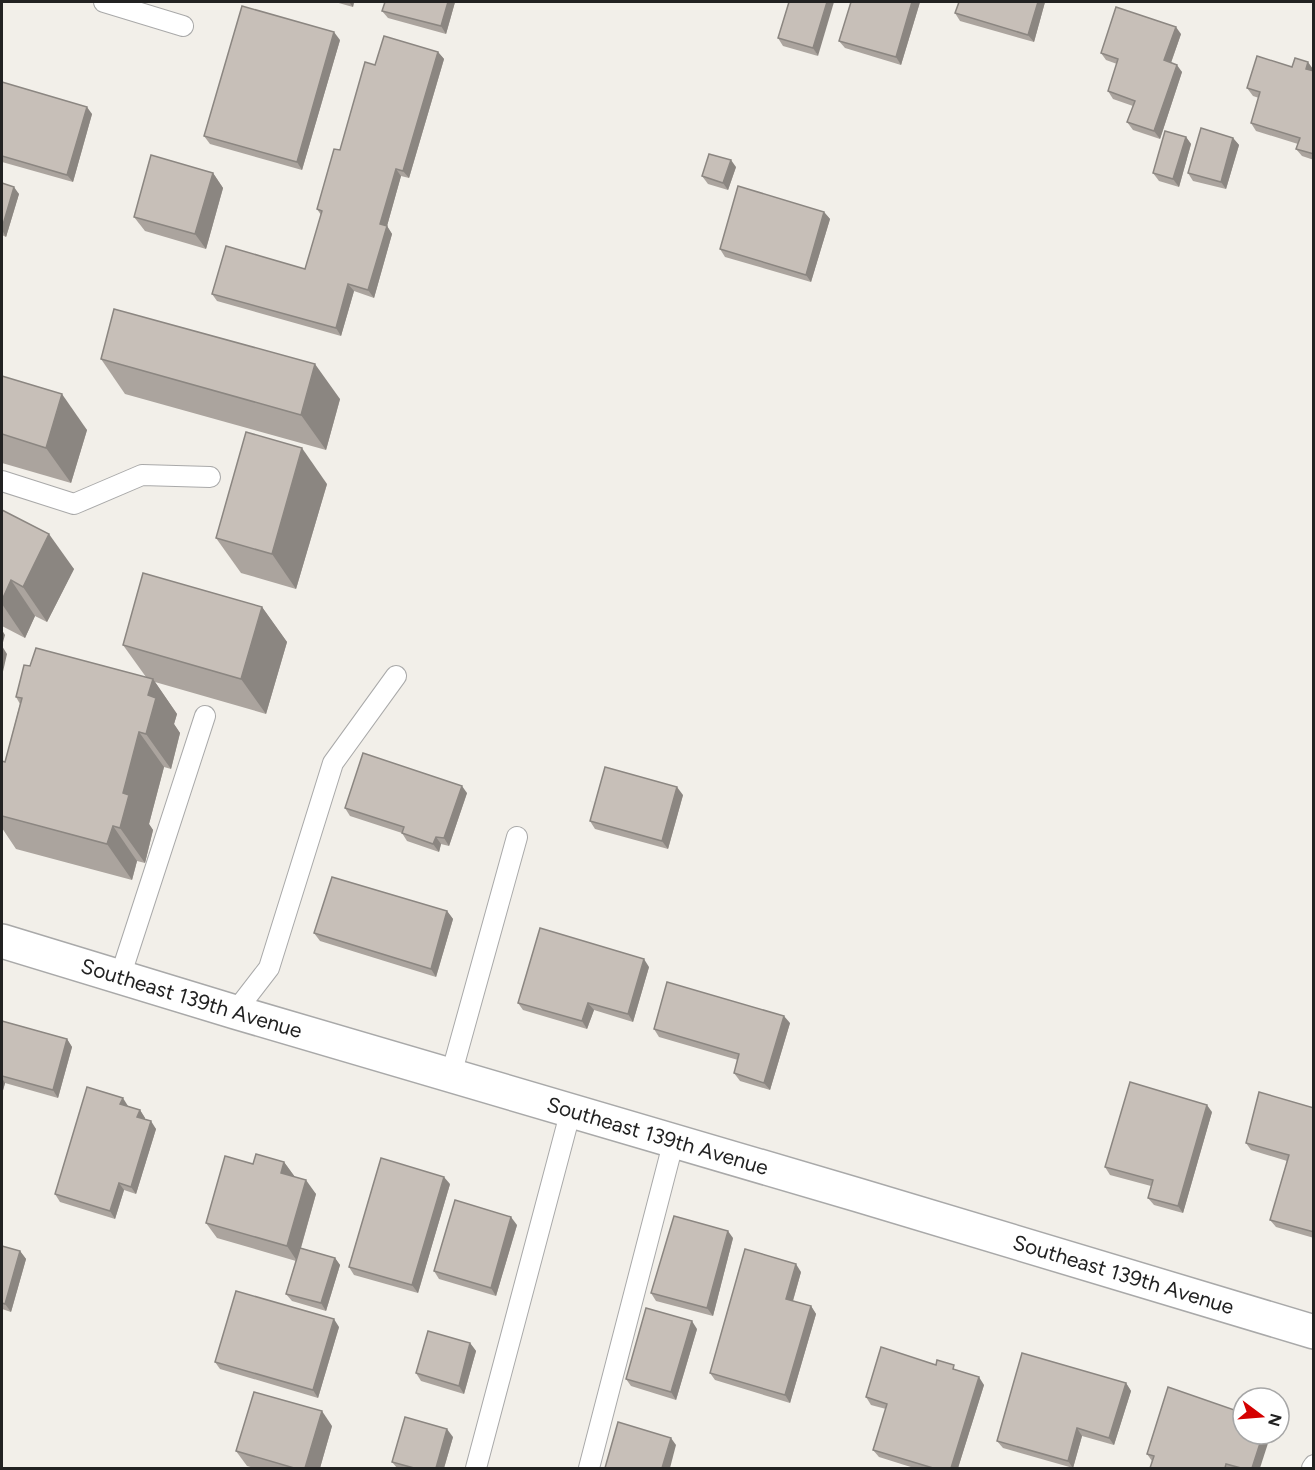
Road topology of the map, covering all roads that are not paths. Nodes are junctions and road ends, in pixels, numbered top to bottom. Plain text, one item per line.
1 (104, 2) edge
2 (183, 26) dead end
3 (210, 477) dead end
4 (2, 481) edge
5 (396, 676) dead end
6 (205, 716) edge
7 (517, 837) dead end
8 (2, 941) edge
9 (120, 977) junction
10 (235, 1012) junction
11 (452, 1075) junction
12 (571, 1110) junction
13 (674, 1140) junction
14 (1314, 1332) edge
15 (476, 1468) edge
16 (589, 1468) edge

1 - 2 lane
3 - 4 lane
5 - 10 lane
6 - 9 lane
7 - 11 lane
8 - 9 street, Southeast 139th Avenue
9 - 10 street, Southeast 139th Avenue
10 - 11 street, Southeast 139th Avenue
11 - 12 street, Southeast 139th Avenue
12 - 13 street, Southeast 139th Avenue
12 - 15 lane
13 - 14 street, Southeast 139th Avenue
13 - 16 lane

